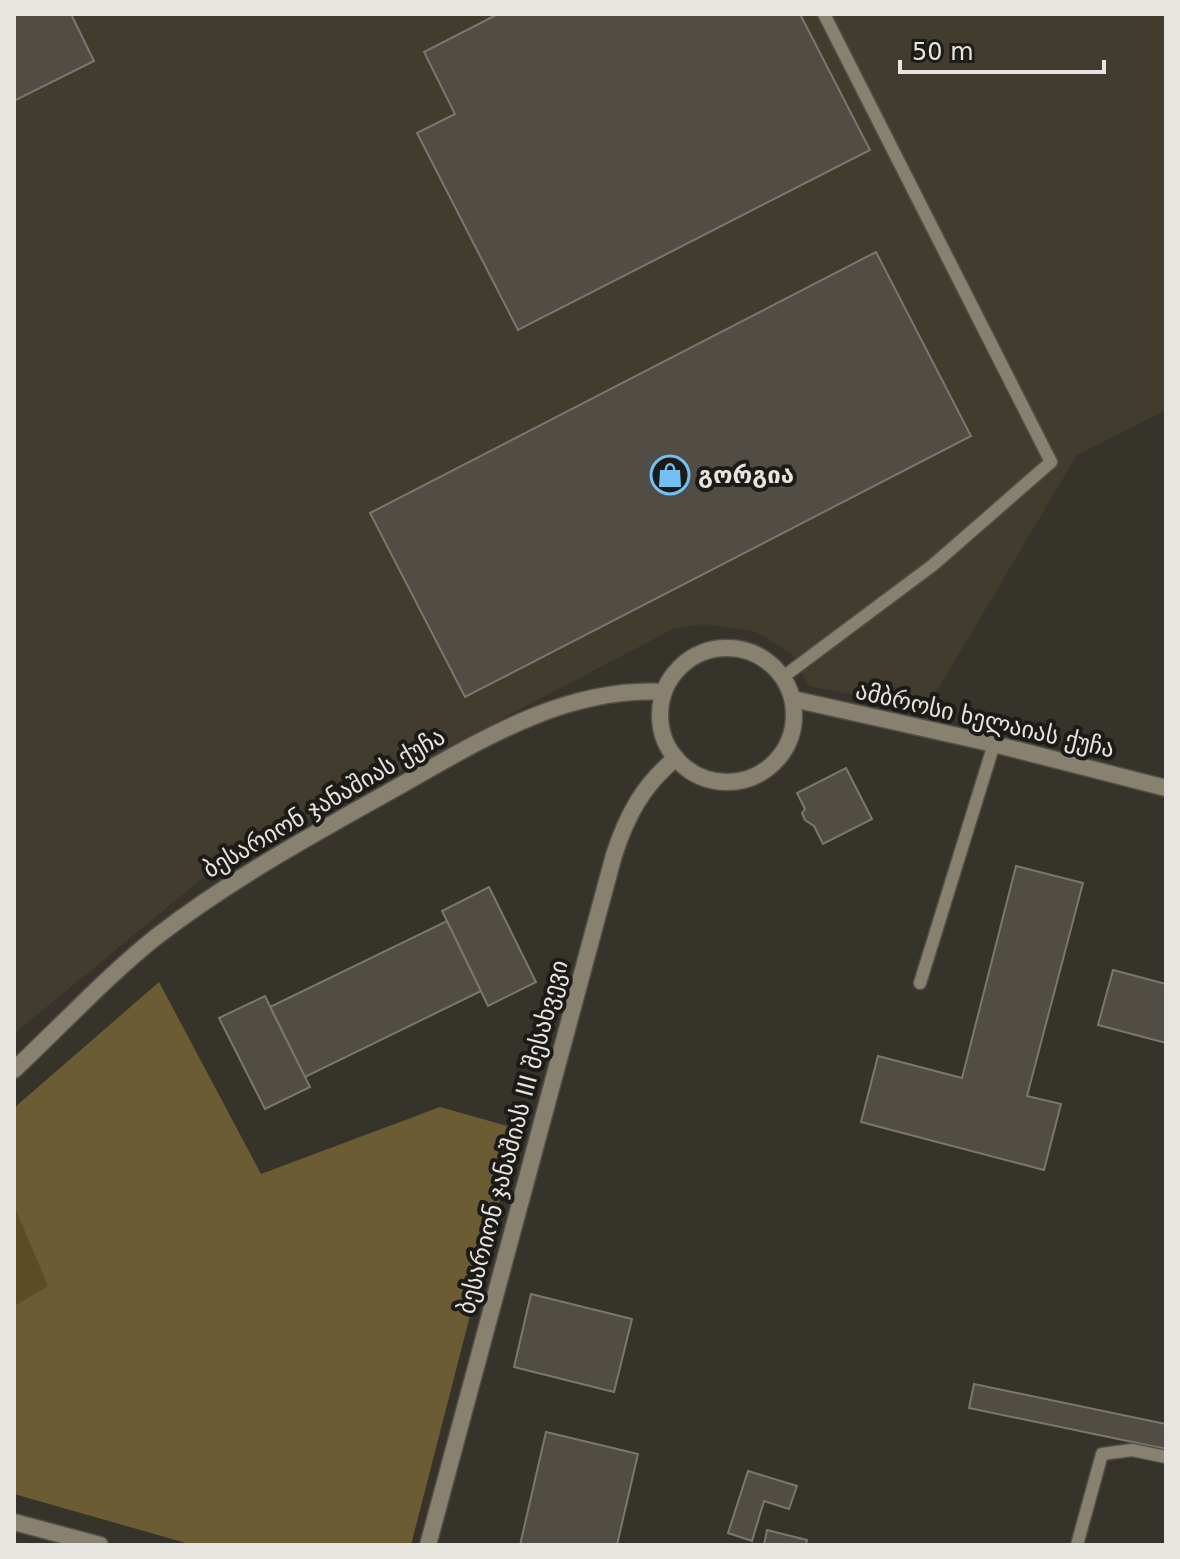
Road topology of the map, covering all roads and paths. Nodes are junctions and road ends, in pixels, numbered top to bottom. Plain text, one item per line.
1 (824, 14) edge
2 (783, 677) junction
3 (664, 692) junction
4 (793, 699) junction
5 (994, 744) junction
6 (676, 758) junction
7 (1166, 788) edge
8 (920, 983) dead end
9 (14, 1070) edge
10 (1166, 1457) edge
11 (14, 1522) edge
12 (100, 1545) edge
13 (428, 1545) edge
14 (1077, 1545) edge

1 - 2 lane
2 - 3 street
2 - 4 street
3 - 6 street
3 - 9 street, ბესარიონ ჯანაშიას ქუჩა
4 - 5 street, ამბროსი ხელაიას ქუჩა
4 - 6 street
5 - 7 street, ამბროსი ხელაიას ქუჩა
5 - 8 lane
6 - 13 street, ბესარიონ ჯანაშიას III შესახვევი
10 - 14 lane
11 - 12 street

